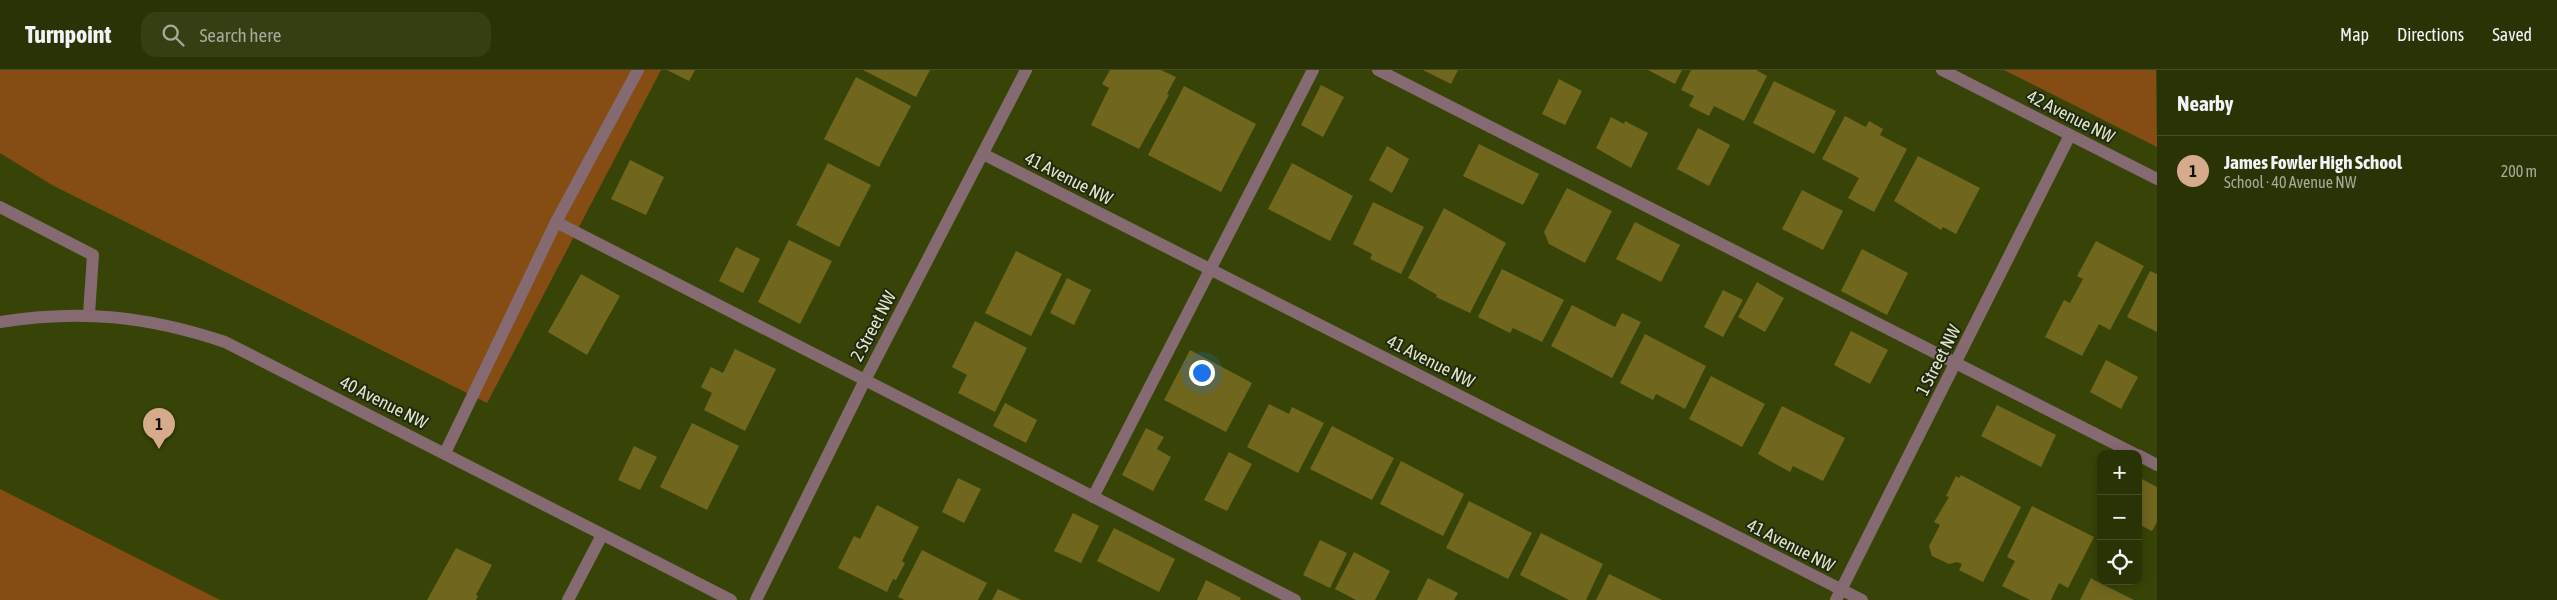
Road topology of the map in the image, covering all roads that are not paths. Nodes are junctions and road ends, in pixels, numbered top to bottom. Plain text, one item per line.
1 (638, 70) edge
2 (1026, 70) edge
3 (1313, 70) edge
4 (1378, 70) edge
5 (1942, 70) edge
6 (2070, 135) junction
7 (983, 154) junction
8 (2157, 179) edge
9 (0, 207) edge
10 (556, 222) junction
11 (1211, 268) junction
12 (89, 314) junction
13 (0, 322) edge
14 (1956, 363) junction
15 (865, 380) junction
16 (2129, 450) edge
17 (445, 453) junction
18 (2142, 457) edge
19 (2157, 465) edge
20 (1093, 496) junction
21 (602, 535) junction
22 (1838, 595) edge
23 (568, 600) edge
24 (731, 600) edge
25 (756, 600) edge
26 (1295, 600) edge
27 (1862, 600) edge

1 - 10 street
2 - 7 street, 2 Street NW
3 - 11 street
4 - 14 street
5 - 6 street, 42 Avenue NW
6 - 8 street, 42 Avenue NW
6 - 14 street, 1 Street NW
7 - 11 street, 41 Avenue NW
7 - 15 street, 2 Street NW
9 - 12 street
10 - 15 street
10 - 17 street
11 - 20 street
11 - 22 street, 41 Avenue NW
12 - 13 street, 40 Avenue NW
12 - 17 street, 40 Avenue NW
14 - 16 street
14 - 22 street, 1 Street NW
15 - 20 street
15 - 25 street, 2 Street NW
17 - 21 street, 40 Avenue NW
18 - 19 street
20 - 26 street
21 - 23 street
21 - 24 street, 40 Avenue NW
22 - 27 street, 41 Avenue NW

